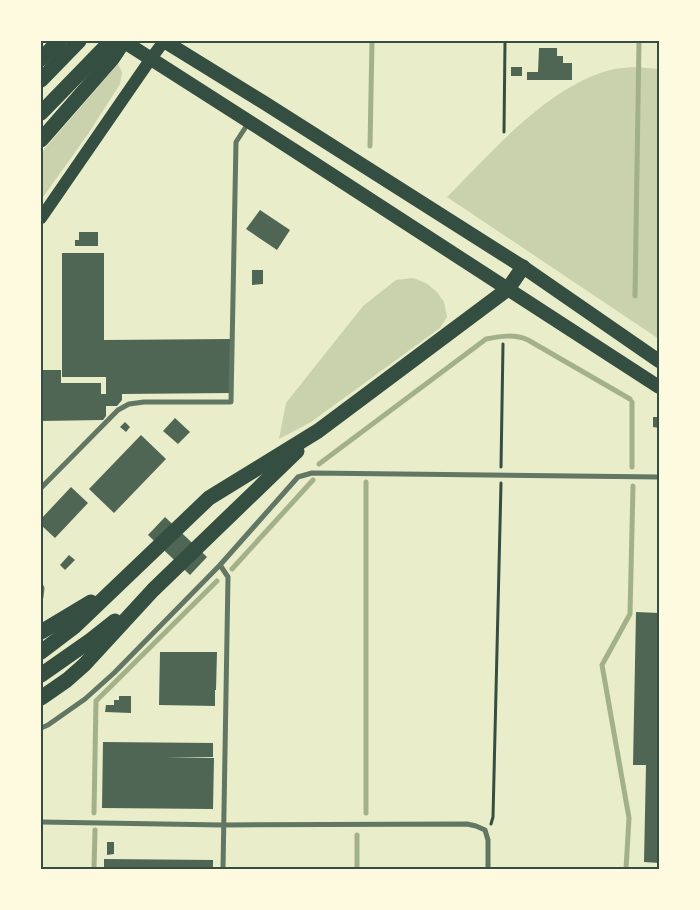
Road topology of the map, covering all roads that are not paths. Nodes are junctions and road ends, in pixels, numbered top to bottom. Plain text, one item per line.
1 (59, 41) edge
2 (79, 41) edge
3 (123, 41) edge
4 (164, 41) edge
5 (108, 51) edge
6 (41, 59) edge
7 (150, 60) junction
8 (41, 80) edge
9 (41, 113) edge
10 (250, 122) junction
11 (41, 140) edge
12 (41, 218) edge
13 (523, 267) junction
14 (508, 289) junction
15 (659, 361) edge
16 (659, 386) edge
17 (318, 431) junction
18 (659, 477) edge
19 (41, 488) edge
20 (220, 565) junction
21 (132, 573) junction
22 (41, 586) edge
23 (154, 590) junction
24 (41, 597) edge
25 (41, 632) edge
26 (41, 652) edge
27 (41, 675) edge
28 (41, 698) edge
29 (41, 728) edge
30 (41, 822) edge
31 (223, 825) junction
32 (223, 869) edge
33 (488, 869) edge

1 - 6 highway
2 - 8 highway
3 - 5 highway
3 - 7 highway
4 - 7 main road
4 - 13 highway
5 - 9 highway
5 - 11 highway
7 - 10 highway
7 - 12 main road
10 - 14 highway
10 - 19 street
13 - 14 highway
13 - 15 highway
14 - 16 highway
14 - 17 highway
17 - 21 highway
17 - 23 highway
18 - 20 street
20 - 29 street
20 - 31 street
21 - 25 highway
21 - 26 highway
22 - 24 street
23 - 27 highway
23 - 28 highway
30 - 31 street
31 - 32 street
31 - 33 street

